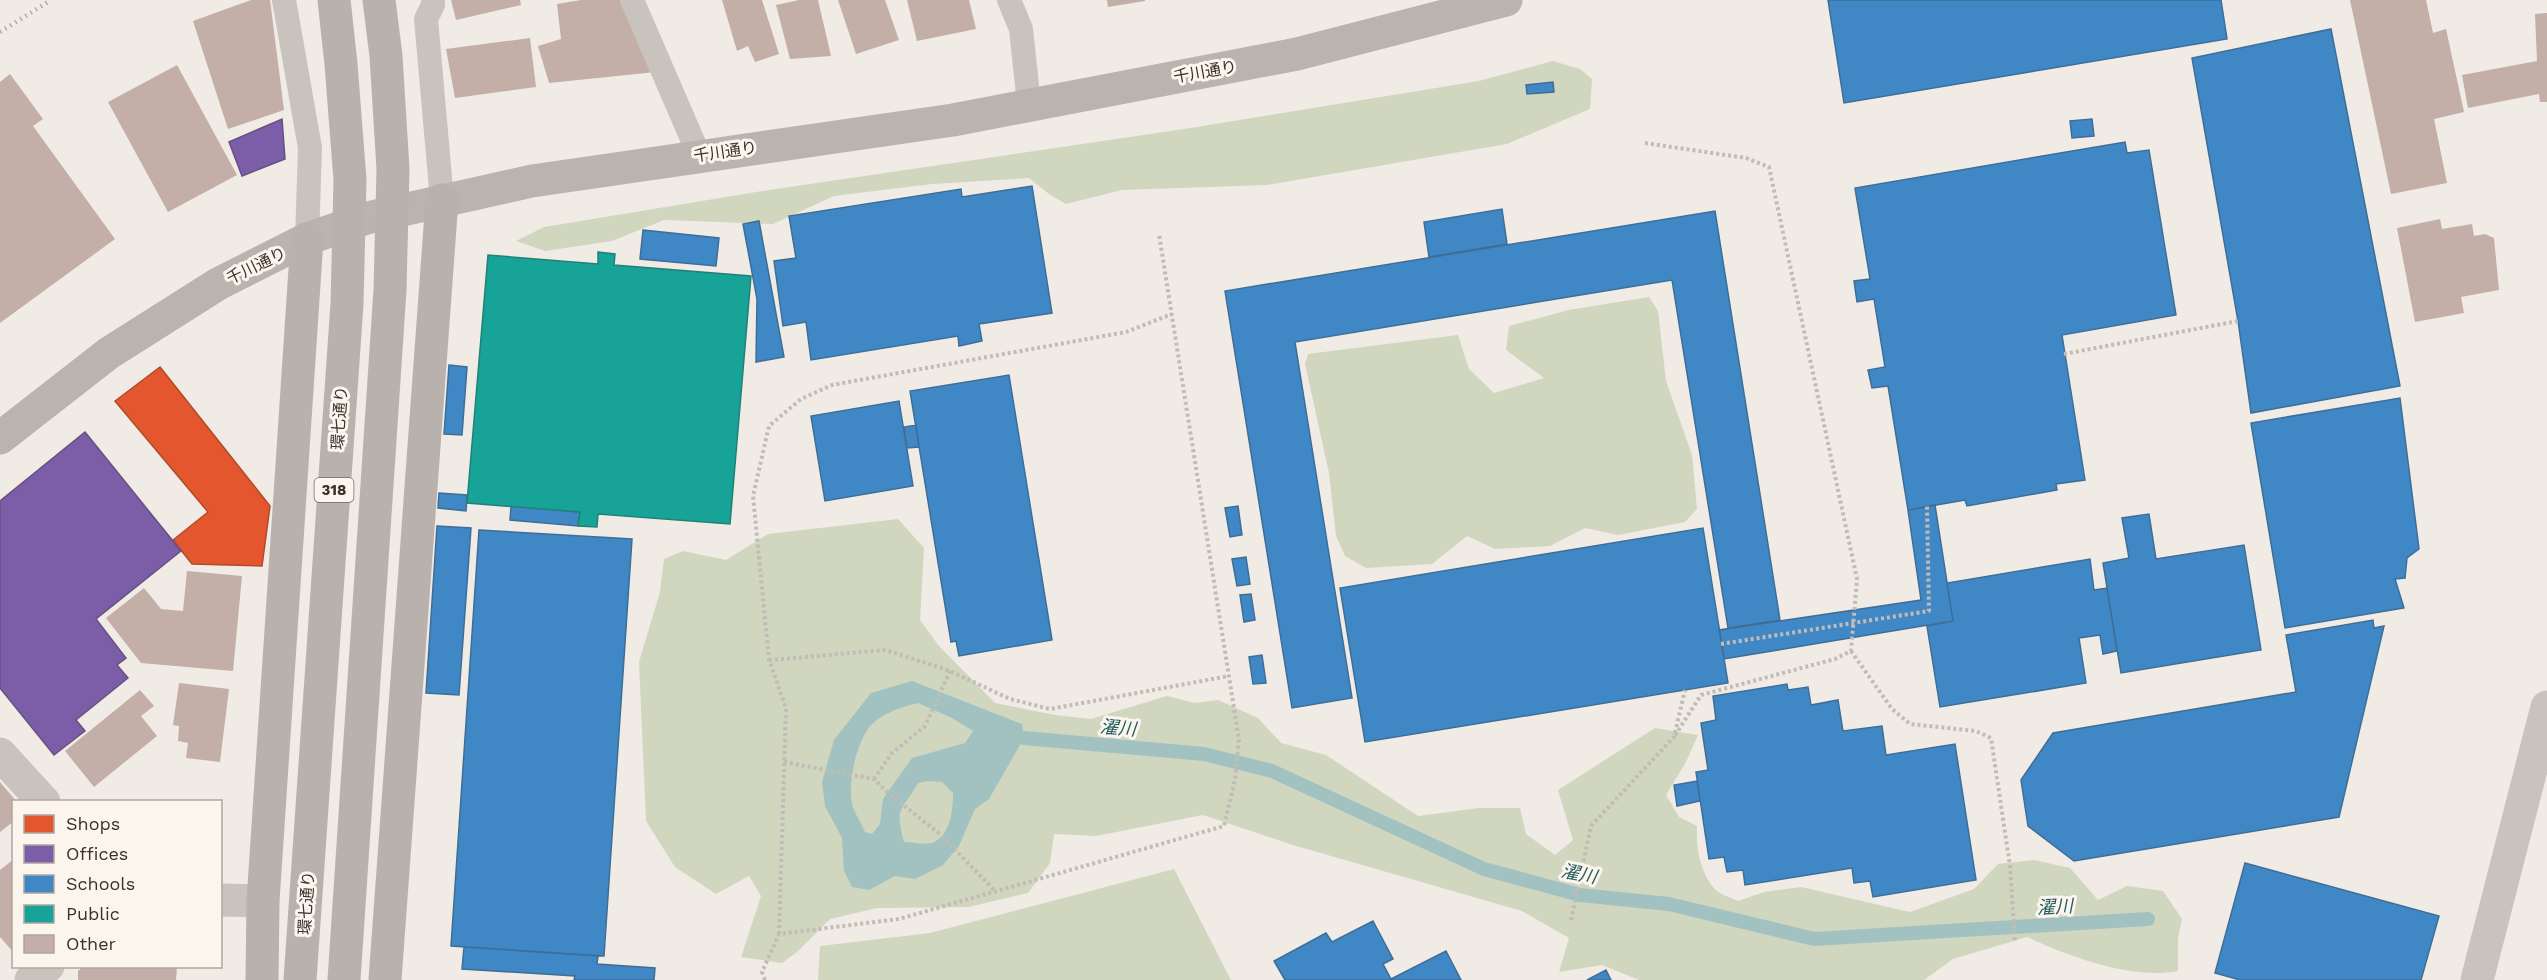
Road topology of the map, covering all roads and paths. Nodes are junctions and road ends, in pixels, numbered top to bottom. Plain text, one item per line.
1 (284, 0) edge
2 (334, 0) edge
3 (379, 0) edge
4 (433, 0) edge
5 (632, 0) edge
6 (1009, 0) edge
7 (1506, 0) edge
8 (1029, 104) junction
9 (1645, 143) dead end
10 (699, 155) junction
11 (442, 200) junction
12 (1159, 234) dead end
13 (307, 239) junction
14 (1172, 314) junction
15 (2238, 321) dead end
16 (2064, 354) dead end
17 (0, 438) edge
18 (1927, 506) dead end
19 (1721, 644) dead end
20 (1851, 651) junction
21 (768, 660) junction
22 (950, 671) junction
23 (1229, 676) junction
24 (1685, 690) dead end
25 (2547, 707) edge
26 (1674, 737) junction
27 (0, 754) edge
28 (784, 762) junction
29 (874, 779) junction
30 (43, 800) edge
31 (995, 891) junction
32 (222, 900) edge
33 (263, 901) junction
34 (1571, 920) dead end
35 (779, 934) junction
36 (2015, 942) dead end
37 (46, 968) edge
38 (31, 980) edge
39 (262, 980) edge
40 (300, 980) edge
41 (344, 980) edge
42 (385, 980) edge
43 (765, 980) edge
44 (2477, 980) edge

1 - 13 lane
2 - 40 main road, 環七通り / 318
3 - 41 main road, 318
4 - 11 lane
5 - 10 lane
6 - 8 lane
7 - 8 main road, 千川通り
8 - 10 main road, 千川通り
9 - 20 path
10 - 11 main road, 千川通り
11 - 13 main road, 千川通り
11 - 42 main road
12 - 14 path
13 - 17 main road, 千川通り
13 - 33 main road
14 - 21 path
14 - 23 path
15 - 16 path
18 - 19 path
20 - 26 path
20 - 36 path
21 - 22 path
21 - 28 path
22 - 23 path
22 - 29 path
23 - 31 path
24 - 26 path
25 - 44 street
26 - 34 path
27 - 30 street
28 - 29 path
28 - 35 path
29 - 31 path
31 - 35 path
32 - 33 street
33 - 39 main road
35 - 43 path
37 - 38 street

